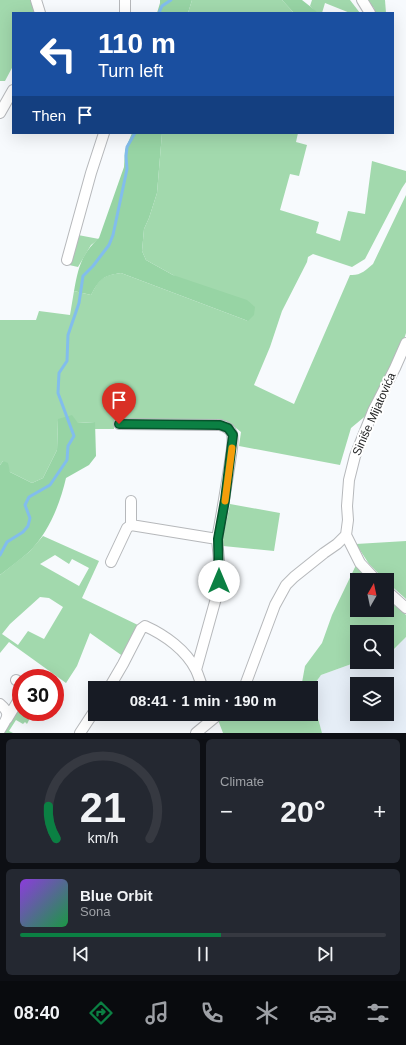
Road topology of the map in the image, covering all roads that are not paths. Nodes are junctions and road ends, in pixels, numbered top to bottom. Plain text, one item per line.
1 (36, 0) edge
2 (125, 0) edge
3 (362, 0) edge
4 (40, 12) edge
5 (125, 12) edge
6 (369, 12) edge
7 (12, 92) edge
8 (0, 113) edge
9 (104, 134) edge
10 (67, 260) dead end
11 (406, 343) edge
12 (119, 424) dead end
13 (131, 501) dead end
14 (131, 524) junction
15 (346, 535) junction
16 (218, 539) junction
17 (111, 562) dead end
18 (369, 573) edge
19 (394, 597) edge
20 (406, 608) edge
21 (196, 670) junction
22 (113, 681) edge
23 (200, 681) edge
24 (247, 681) edge
25 (0, 704) edge
26 (12, 711) edge
27 (7, 719) junction
28 (88, 721) edge
29 (209, 721) edge
30 (0, 730) edge
31 (80, 733) edge
32 (196, 733) edge

1 - 4 street
2 - 5 street
3 - 6 street
7 - 8 street
9 - 10 street
11 - 15 street, Siniše Mijatovića
12 - 16 street
13 - 14 street
14 - 16 street
14 - 17 street
15 - 18 street
15 - 24 street
16 - 21 street
19 - 20 street
21 - 22 street
21 - 23 street
25 - 27 street
26 - 27 street
27 - 30 street
28 - 31 street
29 - 32 street

